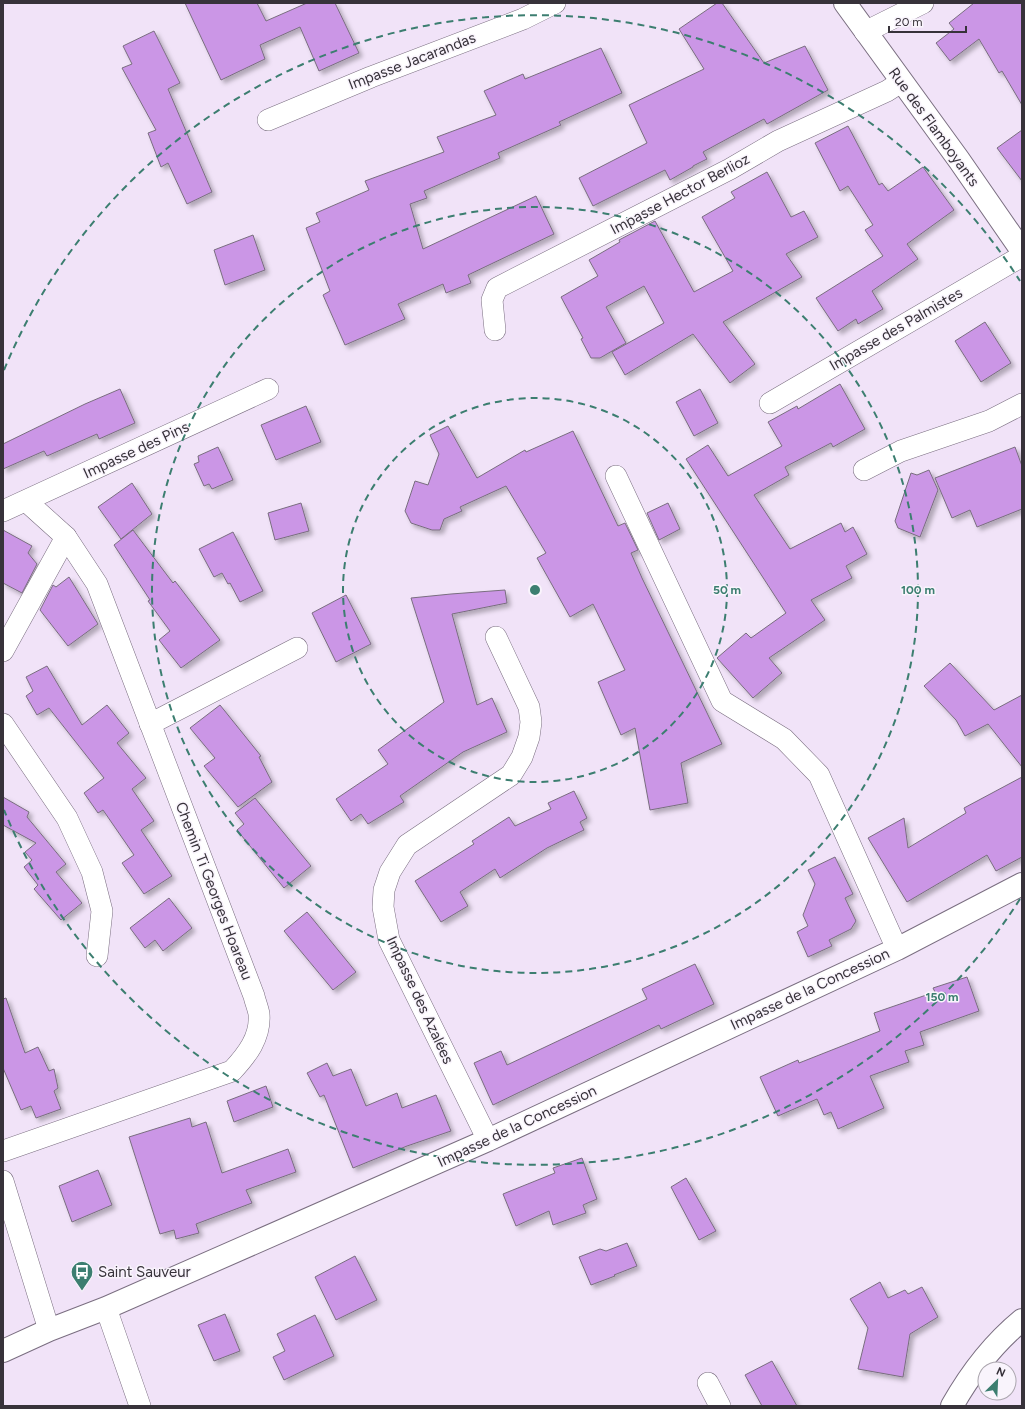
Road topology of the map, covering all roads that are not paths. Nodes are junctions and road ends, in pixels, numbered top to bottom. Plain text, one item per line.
1 (556, 3) edge
2 (845, 3) edge
3 (923, 3) edge
4 (865, 32) junction
5 (901, 82) junction
6 (268, 120) dead end
7 (1022, 251) edge
8 (1022, 256) edge
9 (495, 330) dead end
10 (268, 389) dead end
11 (770, 403) dead end
12 (1022, 404) edge
13 (864, 470) dead end
14 (616, 476) dead end
15 (26, 501) junction
16 (3, 511) edge
17 (66, 537) junction
18 (496, 637) dead end
19 (298, 648) dead end
20 (3, 651) edge
21 (3, 724) edge
22 (150, 724) junction
23 (1022, 884) edge
24 (896, 949) junction
25 (97, 956) dead end
26 (488, 1140) junction
27 (3, 1151) edge
28 (3, 1181) edge
29 (11, 1233) edge
30 (106, 1308) junction
31 (1022, 1320) edge
32 (49, 1330) junction
33 (3, 1351) edge
34 (708, 1383) dead end
35 (140, 1406) edge
36 (720, 1406) edge
37 (952, 1406) edge

1 - 6 street, Impasse Jacarandas
2 - 4 street, Rue des Flamboyants
3 - 4 street
4 - 5 street, Rue des Flamboyants
5 - 7 street, Rue des Flamboyants
5 - 9 street, Impasse Hector Berlioz
8 - 11 street, Impasse des Palmistes
10 - 15 street, Impasse des Pins
12 - 13 street
14 - 24 street
15 - 16 street, Impasse des Pins
15 - 17 street, Chemin Ti Georges Hoareau
17 - 20 street
17 - 22 street, Chemin Ti Georges Hoareau
18 - 26 street, Impasse des Azalées
19 - 22 street
21 - 25 street
22 - 27 street, Chemin Ti Georges Hoareau
23 - 24 street, Impasse de la Concession
24 - 26 street, Impasse de la Concession
26 - 30 street, Impasse de la Concession
28 - 29 street
29 - 32 street
30 - 32 street, Impasse de la Concession
30 - 35 street
31 - 37 street
32 - 33 street, Impasse de la Concession
34 - 36 street

